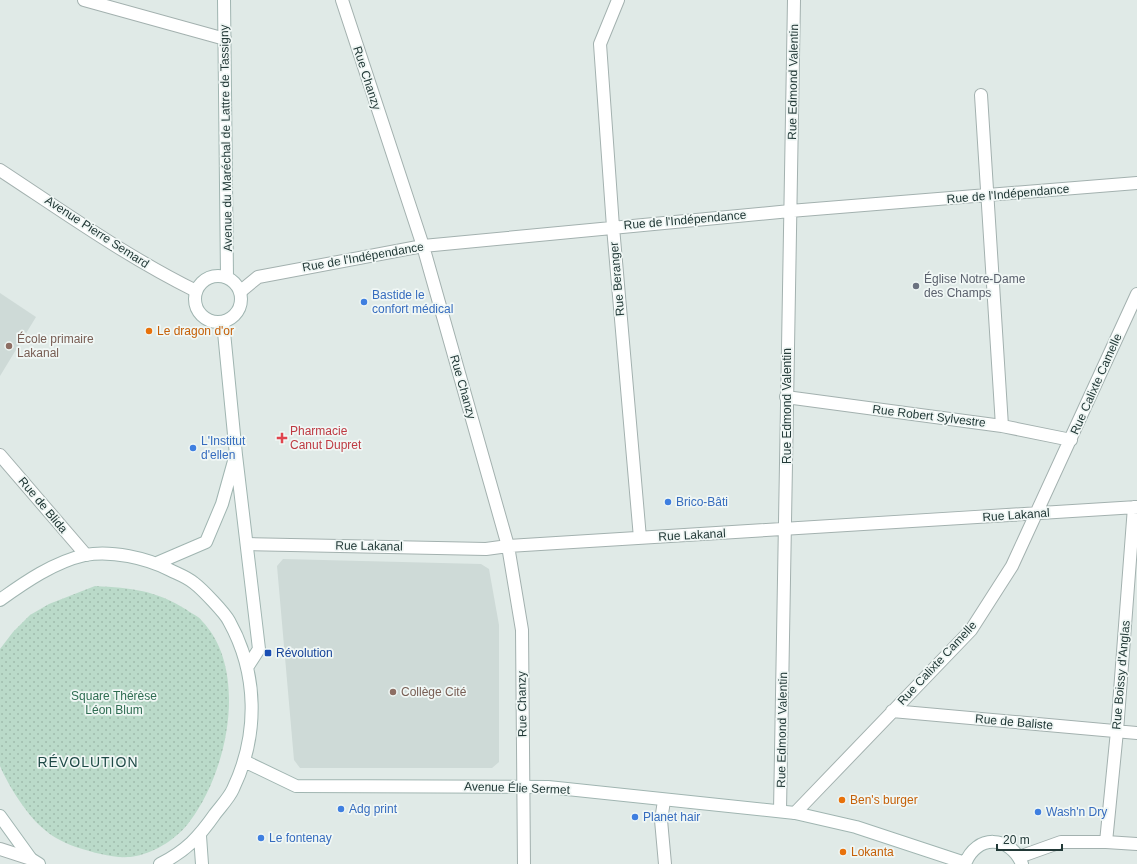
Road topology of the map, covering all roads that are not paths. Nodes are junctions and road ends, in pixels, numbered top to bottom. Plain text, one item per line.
1 (84, 0) edge
2 (224, 0) edge
3 (342, 0) edge
4 (618, 0) edge
5 (794, 0) edge
6 (225, 39) junction
7 (981, 95) dead end
8 (0, 170) edge
9 (1137, 183) edge
10 (987, 196) junction
11 (790, 211) junction
12 (613, 227) junction
13 (423, 246) junction
14 (227, 277) junction
15 (241, 291) junction
16 (196, 292) junction
17 (1137, 294) edge
18 (1134, 307) edge
19 (223, 322) junction
20 (786, 397) junction
21 (1002, 426) junction
22 (1071, 440) junction
23 (0, 455) edge
24 (236, 455) junction
25 (1136, 507) edge
26 (1037, 514) junction
27 (786, 530) junction
28 (640, 538) junction
29 (247, 544) junction
30 (508, 546) junction
31 (86, 555) junction
32 (157, 563) junction
33 (0, 600) edge
34 (248, 666) junction
35 (892, 711) junction
36 (1117, 731) junction
37 (1137, 733) edge
38 (244, 761) junction
39 (524, 786) junction
40 (664, 801) junction
41 (780, 811) junction
42 (794, 813) junction
43 (0, 816) edge
44 (200, 836) junction
45 (1106, 842) junction
46 (1137, 844) edge
47 (0, 849) edge
48 (1020, 860) edge
49 (35, 862) edge
50 (160, 864) edge
51 (202, 864) edge
52 (524, 864) edge
53 (665, 864) edge
54 (965, 864) edge

1 - 6 street
2 - 6 street, Avenue du Maréchal de Lattre de Tassigny
3 - 13 street, Rue Chanzy
4 - 12 street, Rue Beranger
5 - 11 street, Rue Edmond Valentin
6 - 14 street, Avenue du Maréchal de Lattre de Tassigny
7 - 10 street
8 - 16 street, Avenue Pierre Semard
9 - 10 street, Rue de l'Indépendance
10 - 11 street, Rue de l'Indépendance
10 - 21 street
11 - 12 street, Rue de l'Indépendance
11 - 20 street, Rue Edmond Valentin
12 - 13 street, Rue de l'Indépendance
12 - 28 street, Rue Beranger
13 - 15 street, Rue de l'Indépendance
13 - 30 street, Rue Chanzy
14 - 15 street
14 - 16 street
15 - 19 street
16 - 19 street
17 - 18 street, Rue Calixte Camelle
18 - 22 street, Rue Calixte Camelle
19 - 24 street
20 - 21 street, Rue Robert Sylvestre
20 - 27 street, Rue Edmond Valentin
21 - 22 street, Rue Robert Sylvestre
22 - 26 street, Rue Calixte Camelle
23 - 31 street, Rue de Blida
24 - 29 street
24 - 32 street
25 - 26 street, Rue Lakanal
25 - 36 street, Rue Boissy d'Anglas
26 - 27 street, Rue Lakanal
26 - 35 street, Rue Calixte Camelle
27 - 28 street, Rue Lakanal
27 - 41 street, Rue Edmond Valentin
28 - 30 street, Rue Lakanal
29 - 30 street, Rue Lakanal
29 - 34 street
30 - 39 street, Rue Chanzy
31 - 32 street
31 - 33 street
32 - 34 street
34 - 38 street
35 - 36 street, Rue de Baliste
35 - 42 street, Rue Calixte Camelle
36 - 37 street, Rue de Baliste
36 - 45 street, Rue Boissy d'Anglas
38 - 39 street, Avenue Élie Sermet
38 - 44 street
39 - 40 street, Avenue Élie Sermet
39 - 52 street, Rue Chanzy
40 - 41 street, Avenue Élie Sermet
40 - 53 street
41 - 42 street, Avenue Élie Sermet
42 - 54 street, Avenue Élie Sermet
43 - 49 street
44 - 50 street
44 - 51 street
45 - 46 street
45 - 48 street
47 - 49 street
48 - 54 street

